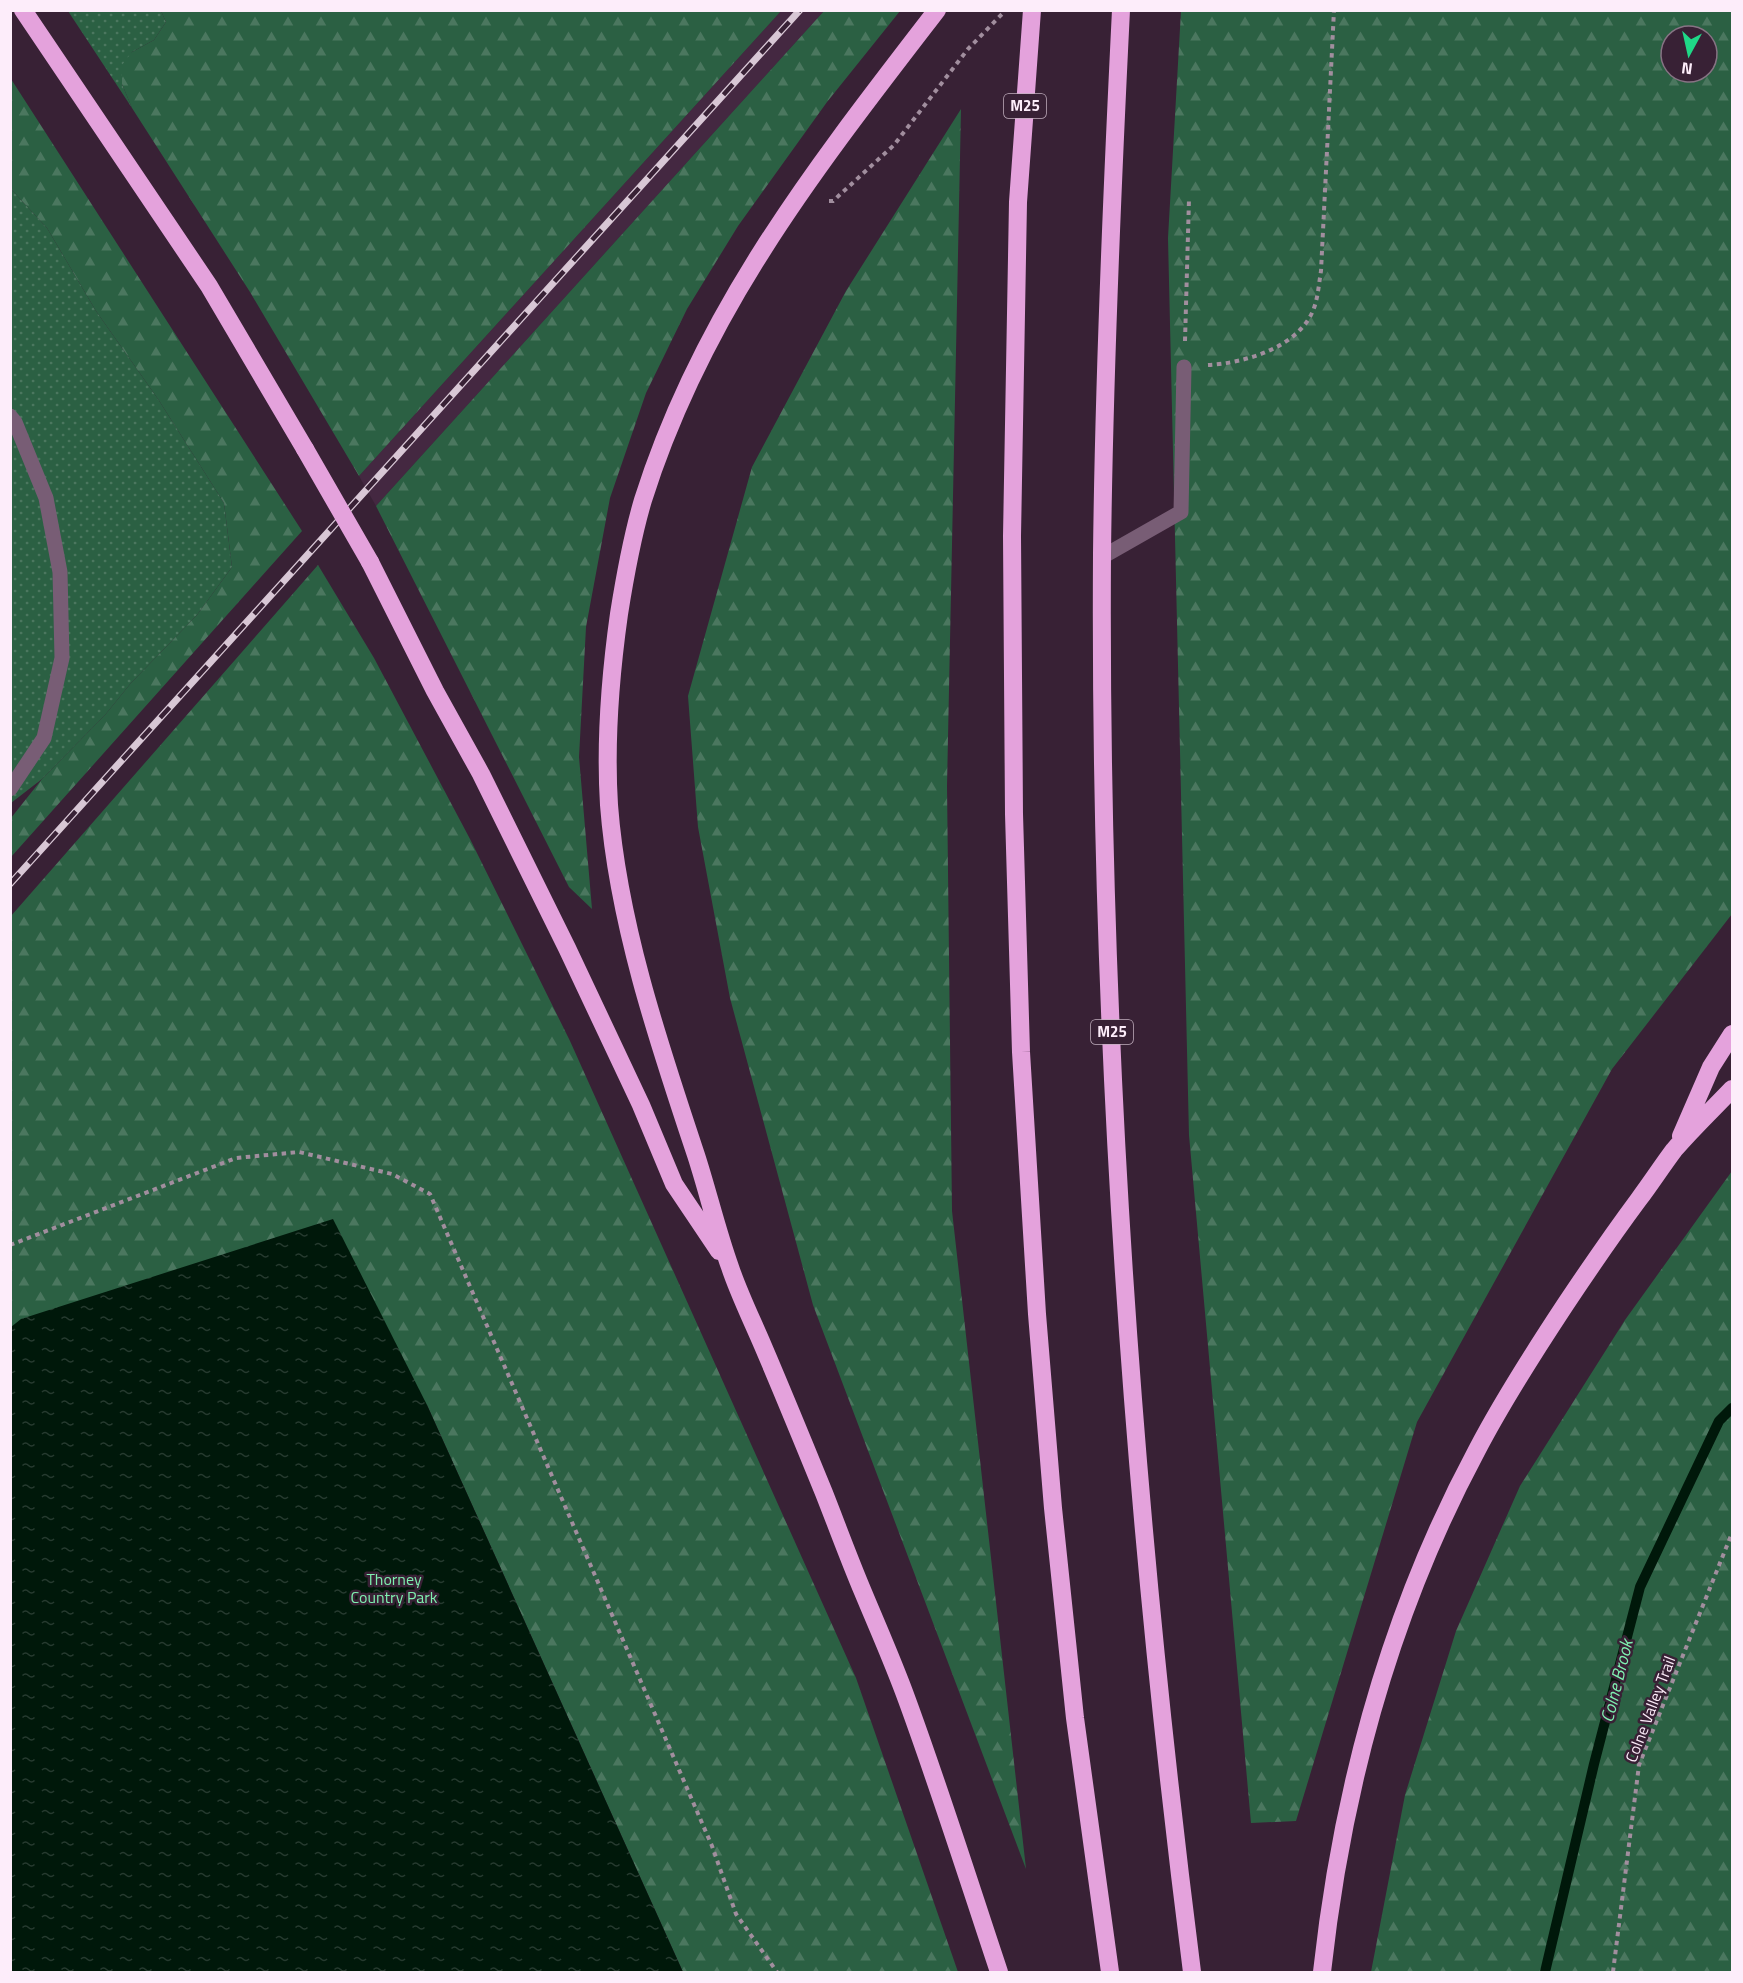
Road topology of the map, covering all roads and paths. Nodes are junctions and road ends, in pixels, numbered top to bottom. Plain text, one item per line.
1 (23, 10) edge
2 (937, 10) edge
3 (1006, 10) edge
4 (1032, 10) edge
5 (1121, 10) edge
6 (1334, 10) edge
7 (1189, 199) dead end
8 (792, 204) junction
9 (1184, 367) junction
10 (10, 416) edge
11 (1102, 557) junction
12 (10, 789) edge
13 (1732, 1034) edge
14 (1732, 1089) edge
15 (1674, 1150) junction
16 (10, 1245) edge
17 (730, 1268) junction
18 (1732, 1533) edge
19 (777, 1972) edge
20 (999, 1972) edge
21 (1110, 1972) edge
22 (1192, 1972) edge
23 (1322, 1972) edge
24 (1613, 1972) edge

1 - 17 highway, bridge
2 - 8 highway
3 - 8 path
4 - 21 highway, M25
5 - 11 highway, M25
6 - 9 path
7 - 9 path
8 - 17 highway
9 - 11 lane
10 - 12 lane
11 - 22 highway, M25
13 - 15 highway
14 - 15 highway
15 - 23 highway
16 - 19 path
17 - 20 highway
18 - 24 path, Colne Valley Trail

